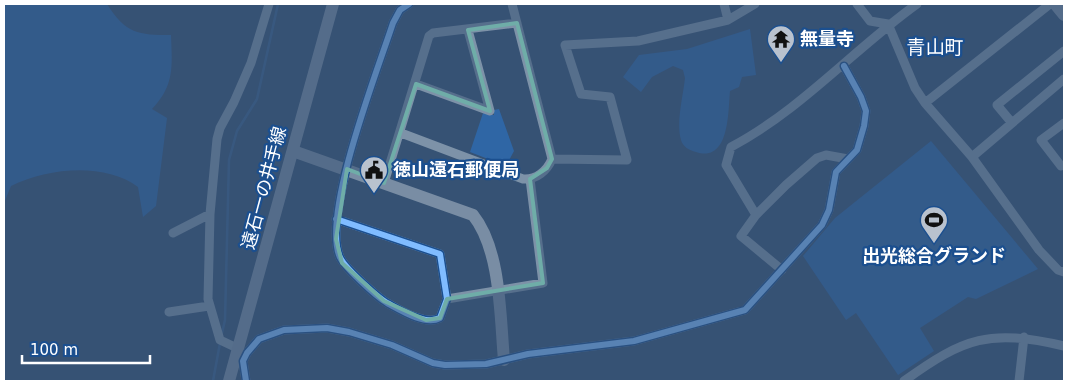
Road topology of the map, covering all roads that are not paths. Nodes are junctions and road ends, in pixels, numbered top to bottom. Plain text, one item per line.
1 (270, 4) edge
2 (333, 4) edge
3 (410, 4) edge
4 (512, 4) edge
5 (724, 4) edge
6 (755, 4) edge
7 (856, 4) edge
8 (917, 4) edge
9 (1050, 4) edge
10 (1055, 4) edge
11 (1064, 15) edge
12 (728, 20) junction
13 (517, 23) junction
14 (888, 24) junction
15 (468, 30) junction
16 (1064, 51) edge
17 (844, 66) junction
18 (1064, 79) edge
19 (416, 84) junction
20 (925, 103) junction
21 (1012, 123) junction
22 (1064, 123) edge
23 (401, 133) junction
24 (293, 151) junction
25 (972, 157) junction
26 (552, 159) junction
27 (848, 160) junction
28 (1061, 166) dead end
29 (347, 169) junction
30 (530, 179) junction
31 (384, 184) junction
32 (210, 214) junction
33 (756, 215) junction
34 (336, 219) junction
35 (173, 233) dead end
36 (782, 270) junction
37 (1064, 272) edge
38 (497, 289) junction
39 (447, 299) junction
40 (209, 306) junction
41 (169, 312) dead end
42 (1024, 337) junction
43 (1064, 346) edge
44 (237, 348) junction
45 (504, 360) junction
46 (229, 381) edge
47 (246, 381) edge
48 (904, 381) edge
49 (1019, 381) edge

1 - 32 street
2 - 24 street, 遠石一の井手線
3 - 29 street
4 - 13 street
5 - 12 street
6 - 12 street
7 - 14 street
8 - 14 street
9 - 20 street
10 - 11 street
12 - 26 street
13 - 15 street
13 - 26 street
14 - 17 street
14 - 20 street
15 - 19 street
15 - 19 street
16 - 21 street
17 - 27 street
17 - 33 street
18 - 21 street
19 - 23 street
20 - 25 street
21 - 25 street
22 - 28 street
23 - 30 street
23 - 31 street
24 - 29 street
24 - 44 street, 遠石一の井手線
25 - 37 street
26 - 30 street
27 - 33 street
27 - 36 street
29 - 31 street
29 - 34 street
30 - 38 street
31 - 38 street
32 - 35 street
32 - 40 street
33 - 36 street
34 - 39 street
34 - 39 street
36 - 45 street
38 - 39 street
38 - 45 street
40 - 41 street
40 - 44 street
42 - 43 street
42 - 48 street
42 - 49 street
44 - 46 street, 遠石一の井手線
45 - 47 street

